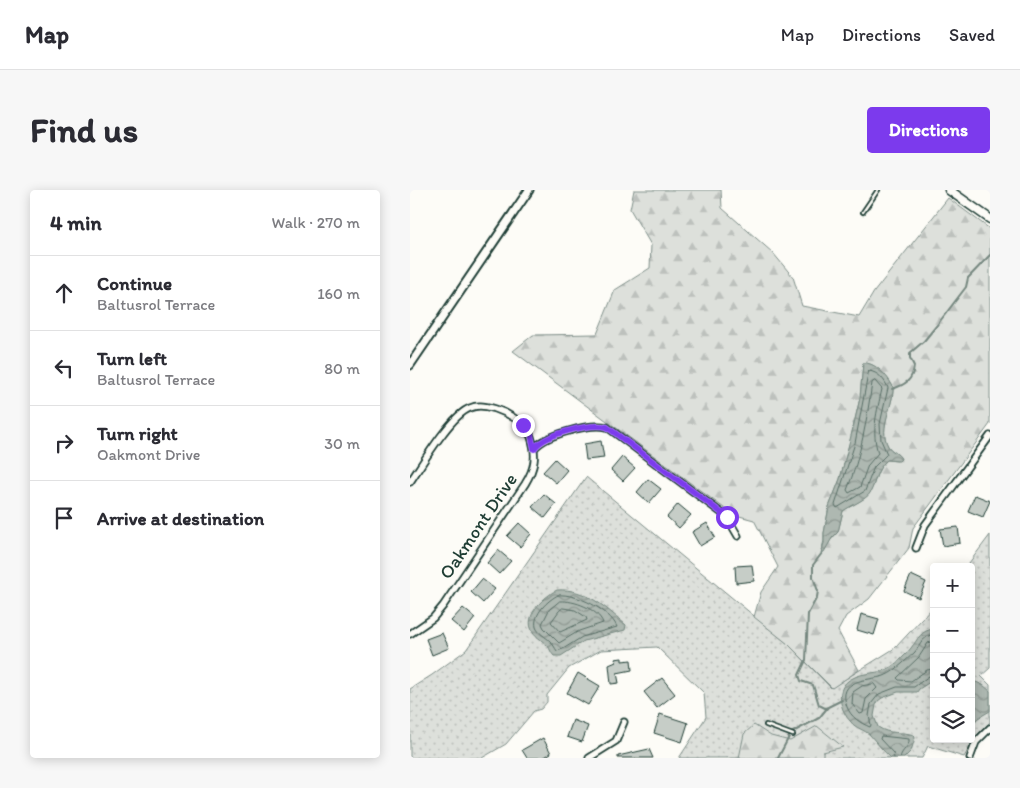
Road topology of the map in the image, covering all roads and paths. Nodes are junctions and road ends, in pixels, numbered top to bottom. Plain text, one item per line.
1 (529, 190) edge
2 (878, 190) edge
3 (949, 190) edge
4 (863, 212) dead end
5 (990, 219) edge
6 (410, 365) edge
7 (990, 436) edge
8 (534, 449) junction
9 (410, 482) edge
10 (738, 536) dead end
11 (916, 548) dead end
12 (410, 634) edge
13 (624, 722) dead end
14 (766, 725) dead end
15 (990, 728) edge
16 (793, 735) dead end
17 (589, 758) edge
18 (970, 758) edge

1 - 6 street
2 - 4 lane
3 - 5 main road
7 - 11 street
8 - 9 street, Oakmont Drive
8 - 10 street
8 - 12 street, Oakmont Drive
13 - 17 street
14 - 16 lane
15 - 18 street

